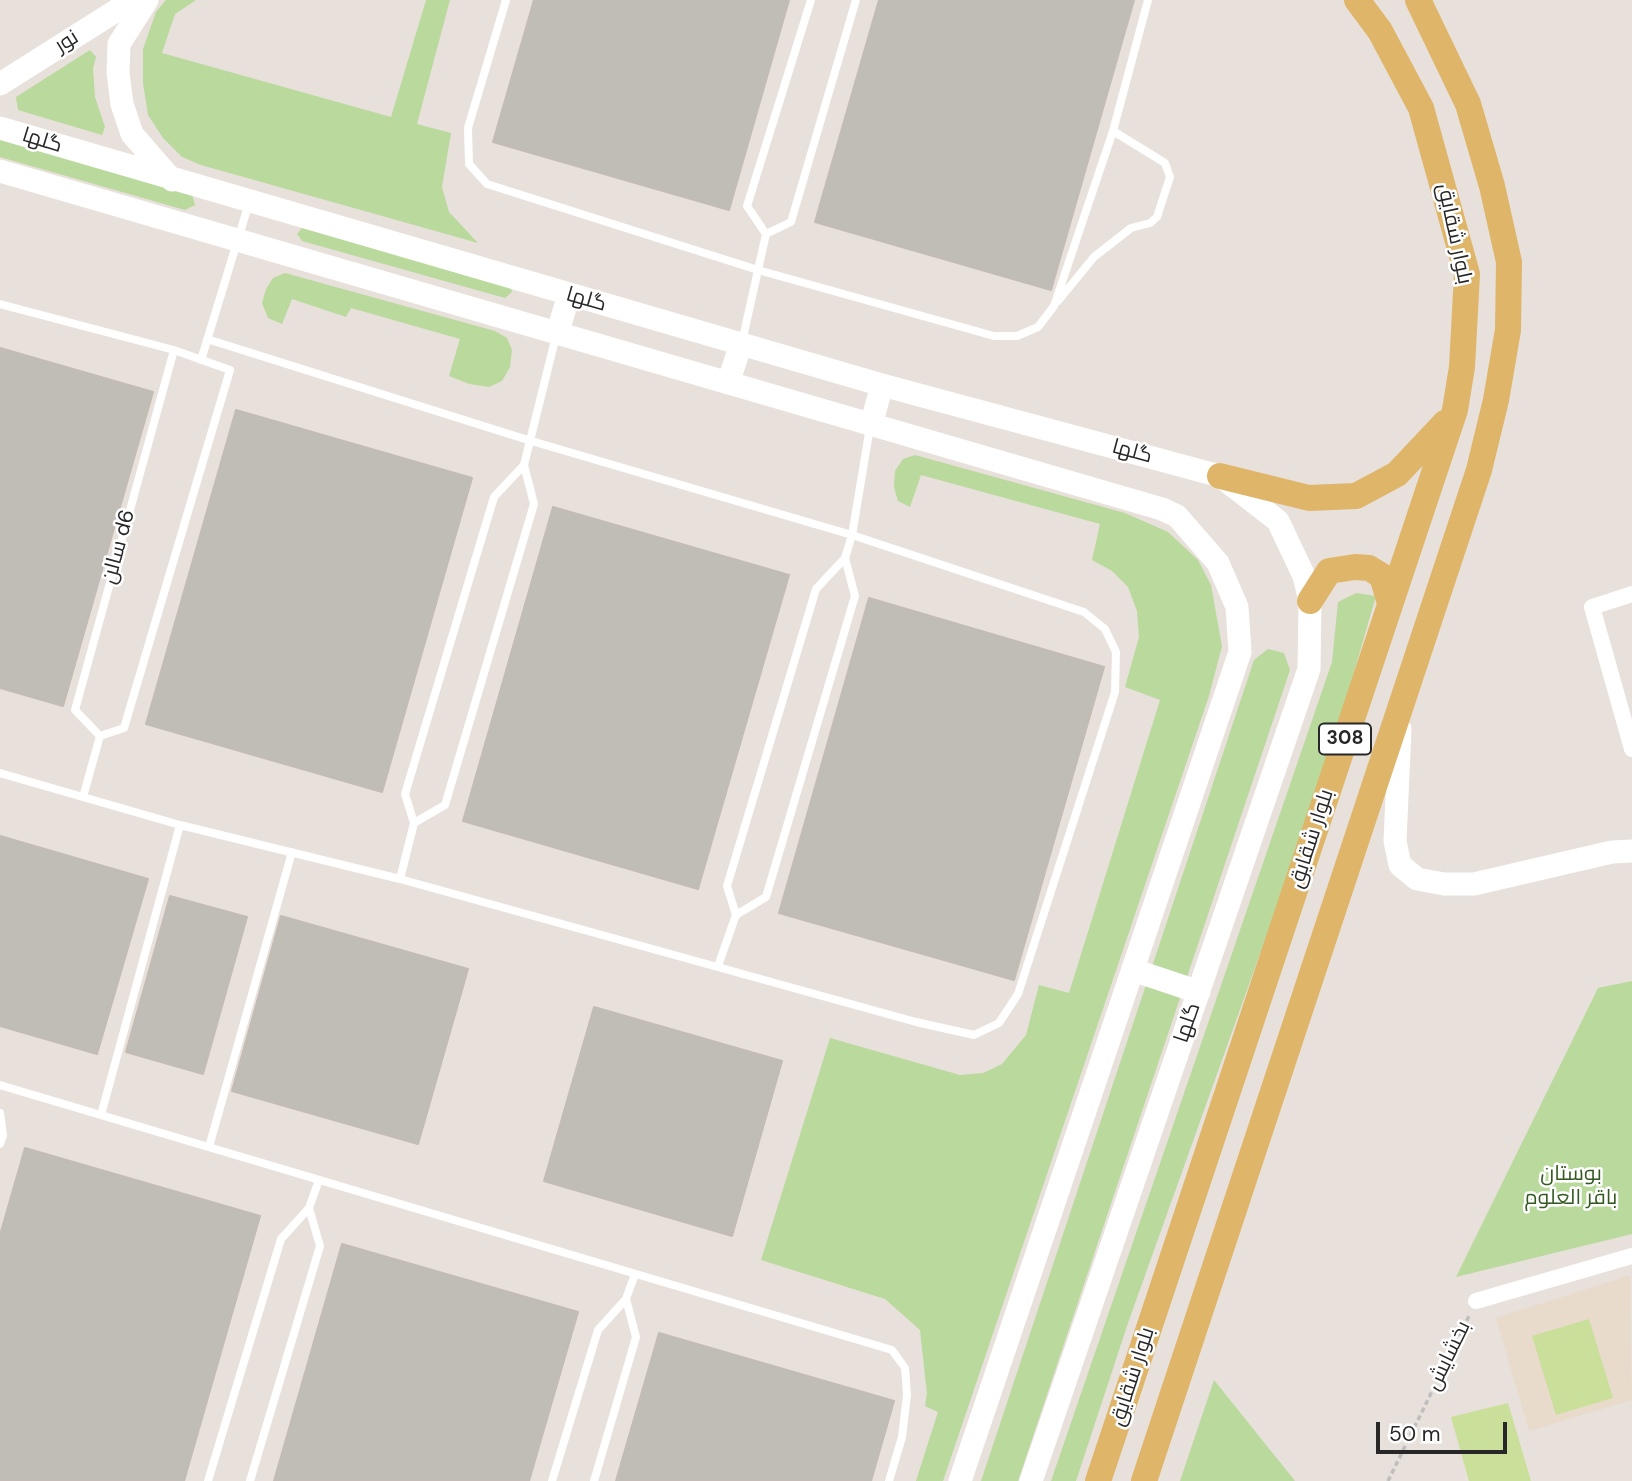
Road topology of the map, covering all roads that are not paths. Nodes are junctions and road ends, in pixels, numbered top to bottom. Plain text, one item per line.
1 (133, 0) edge
2 (147, 0) edge
3 (506, 0) edge
4 (811, 0) edge
5 (856, 0) edge
6 (1148, 0) edge
7 (1357, 0) edge
8 (1418, 0) edge
9 (0, 84) edge
10 (0, 128) edge
11 (1113, 131) junction
12 (0, 172) edge
13 (172, 180) junction
14 (249, 203) junction
15 (766, 234) junction
16 (237, 241) junction
17 (758, 270) junction
18 (569, 295) junction
19 (0, 304) edge
20 (1054, 306) junction
21 (557, 334) junction
22 (208, 339) junction
23 (741, 344) junction
24 (174, 350) junction
25 (201, 360) junction
26 (728, 383) junction
27 (882, 385) junction
28 (1455, 410) junction
29 (871, 425) junction
30 (528, 440) junction
31 (524, 465) junction
32 (1220, 476) junction
33 (852, 535) junction
34 (845, 558) junction
35 (1632, 594) edge
36 (1310, 601) junction
37 (1390, 603) junction
38 (1405, 693) junction
39 (100, 736) junction
40 (1632, 749) edge
41 (0, 774) edge
42 (83, 797) junction
43 (414, 823) junction
44 (180, 825) junction
45 (1632, 851) edge
46 (292, 852) junction
47 (400, 879) junction
48 (736, 915) junction
49 (718, 966) junction
50 (1133, 970) junction
51 (1199, 992) junction
52 (0, 1085) edge
53 (0, 1114) edge
54 (101, 1115) junction
55 (0, 1144) edge
56 (209, 1147) junction
57 (319, 1180) junction
58 (309, 1208) junction
59 (1632, 1256) edge
60 (635, 1274) junction
61 (626, 1298) junction
62 (1476, 1301) road end
63 (208, 1481) edge
64 (250, 1481) edge
65 (552, 1481) edge
66 (594, 1481) edge
67 (888, 1481) edge
68 (960, 1481) edge
69 (1031, 1481) edge
70 (1098, 1481) edge
71 (1144, 1481) edge

1 - 9 street, نور
2 - 13 street
3 - 17 lane
4 - 15 lane
5 - 15 lane
6 - 11 lane
7 - 28 main road, بلوار شقایق / 308
8 - 38 main road, بلوار شقایق
10 - 13 street, گلها
11 - 20 lane
11 - 20 lane
12 - 16 street, گلها
13 - 14 street, گلها
14 - 16 lane
14 - 18 street, گلها
15 - 17 lane
16 - 21 street, گلها
16 - 22 lane
17 - 20 lane
17 - 23 lane
18 - 21 street
18 - 23 street, گلها
19 - 24 lane
21 - 26 street, گلها
21 - 30 lane
22 - 25 lane
22 - 30 lane
23 - 26 street
23 - 27 street, گلها
24 - 25 lane
24 - 39 lane, سالن d6
25 - 39 lane
26 - 29 street, گلها
27 - 29 street
27 - 32 street, گلها
28 - 32 main road
28 - 37 main road, بلوار شقایق / 308
29 - 33 lane
29 - 50 street, گلها
30 - 31 lane
30 - 33 lane
31 - 43 lane
31 - 43 lane
32 - 36 street, گلها
33 - 34 lane
33 - 49 lane
34 - 48 lane
34 - 48 lane
35 - 40 street
36 - 37 main road
36 - 51 street, گلها
37 - 70 main road, بلوار شقایق / 308
38 - 45 street
38 - 71 main road, بلوار شقایق / 308
39 - 42 lane
41 - 42 lane
42 - 44 lane
43 - 47 lane
44 - 46 lane
44 - 54 lane
46 - 47 lane
46 - 56 lane
47 - 49 lane
48 - 49 lane
50 - 51 street
50 - 68 street, گلها
51 - 69 street, گلها
52 - 54 lane
53 - 55 lane
54 - 56 lane
56 - 57 lane
57 - 58 lane
57 - 60 lane
58 - 63 lane
58 - 64 lane
59 - 62 street, بخشایش
60 - 61 lane
60 - 67 lane
61 - 65 lane
61 - 66 lane

